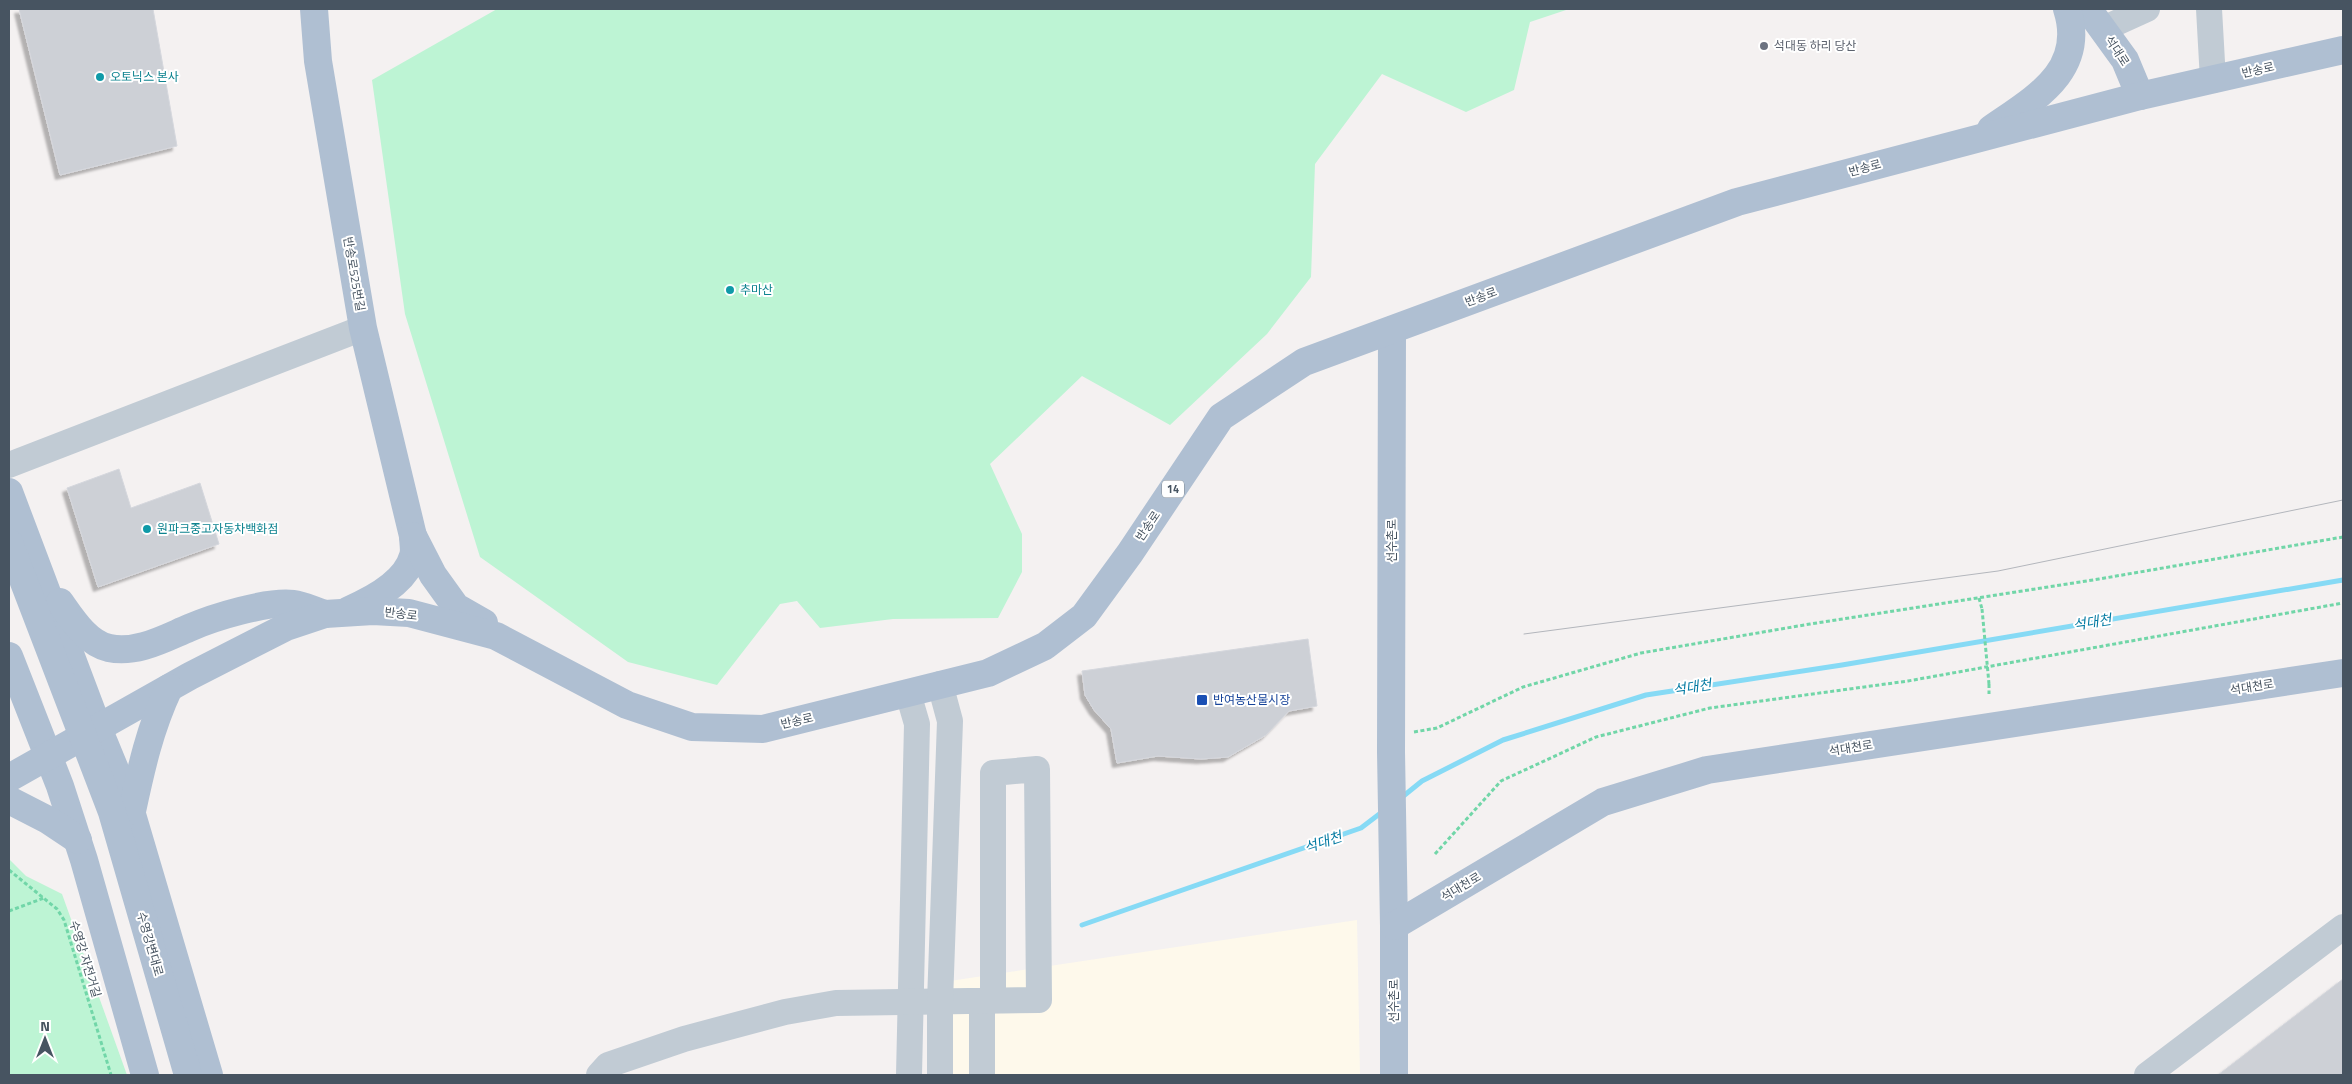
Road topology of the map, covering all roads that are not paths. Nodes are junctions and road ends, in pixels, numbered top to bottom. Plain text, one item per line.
1 (314, 9) edge
2 (2067, 9) edge
3 (2147, 9) edge
4 (2209, 9) edge
5 (2095, 19) edge
6 (2343, 50) edge
7 (2213, 80) junction
8 (2140, 96) junction
9 (1976, 139) junction
10 (363, 328) junction
11 (1392, 330) junction
12 (9, 465) edge
13 (9, 492) edge
14 (413, 536) junction
15 (9, 543) edge
16 (40, 575) junction
17 (9, 595) edge
18 (333, 614) junction
19 (514, 644) junction
20 (9, 656) edge
21 (2343, 673) edge
22 (940, 684) junction
23 (169, 688) junction
24 (908, 693) junction
25 (98, 728) junction
26 (48, 755) junction
27 (9, 778) edge
28 (9, 800) edge
29 (122, 812) junction
30 (78, 840) junction
31 (1394, 926) junction
32 (2343, 927) edge
33 (988, 1001) junction
34 (940, 1002) junction
35 (909, 1003) junction
36 (146, 1075) edge
37 (168, 1075) edge
38 (188, 1075) edge
39 (208, 1075) edge
40 (599, 1075) edge
41 (909, 1075) edge
42 (940, 1075) edge
43 (982, 1075) edge
44 (1394, 1075) edge
45 (2147, 1075) edge

1 - 10 main road, 반송로525번길
2 - 9 main road
3 - 5 street
4 - 7 street
5 - 8 main road, 석대로
6 - 7 main road, 반송로 / 14
7 - 8 main road, 반송로 / 14
8 - 9 main road, 반송로 / 14
9 - 11 main road, 반송로 / 14
10 - 12 street
10 - 14 main road, 반송로525번길
11 - 22 main road, 반송로 / 14
11 - 31 main road, 선수촌로
13 - 16 main road
14 - 18 main road
14 - 19 main road
15 - 29 main road, bridge
16 - 18 main road
16 - 25 main road
17 - 37 main road
18 - 19 main road, 반송로 / 14
18 - 23 main road, 반송로 / 14
19 - 24 main road, 반송로 / 14
20 - 26 main road
21 - 31 main road, 석대천로
22 - 24 main road, 반송로 / 14
22 - 34 street
23 - 25 main road, 반송로 / 14
23 - 29 main road
24 - 35 street
25 - 26 main road, 반송로 / 14
25 - 29 main road
26 - 27 main road, 14
26 - 30 main road
28 - 30 main road
29 - 38 main road, 수영강변대로, bridge
29 - 39 main road
30 - 36 main road
31 - 44 main road, 선수촌로
32 - 45 street
33 - 33 street
33 - 34 street
33 - 43 street
34 - 35 street
34 - 42 street
35 - 40 street
35 - 41 street

